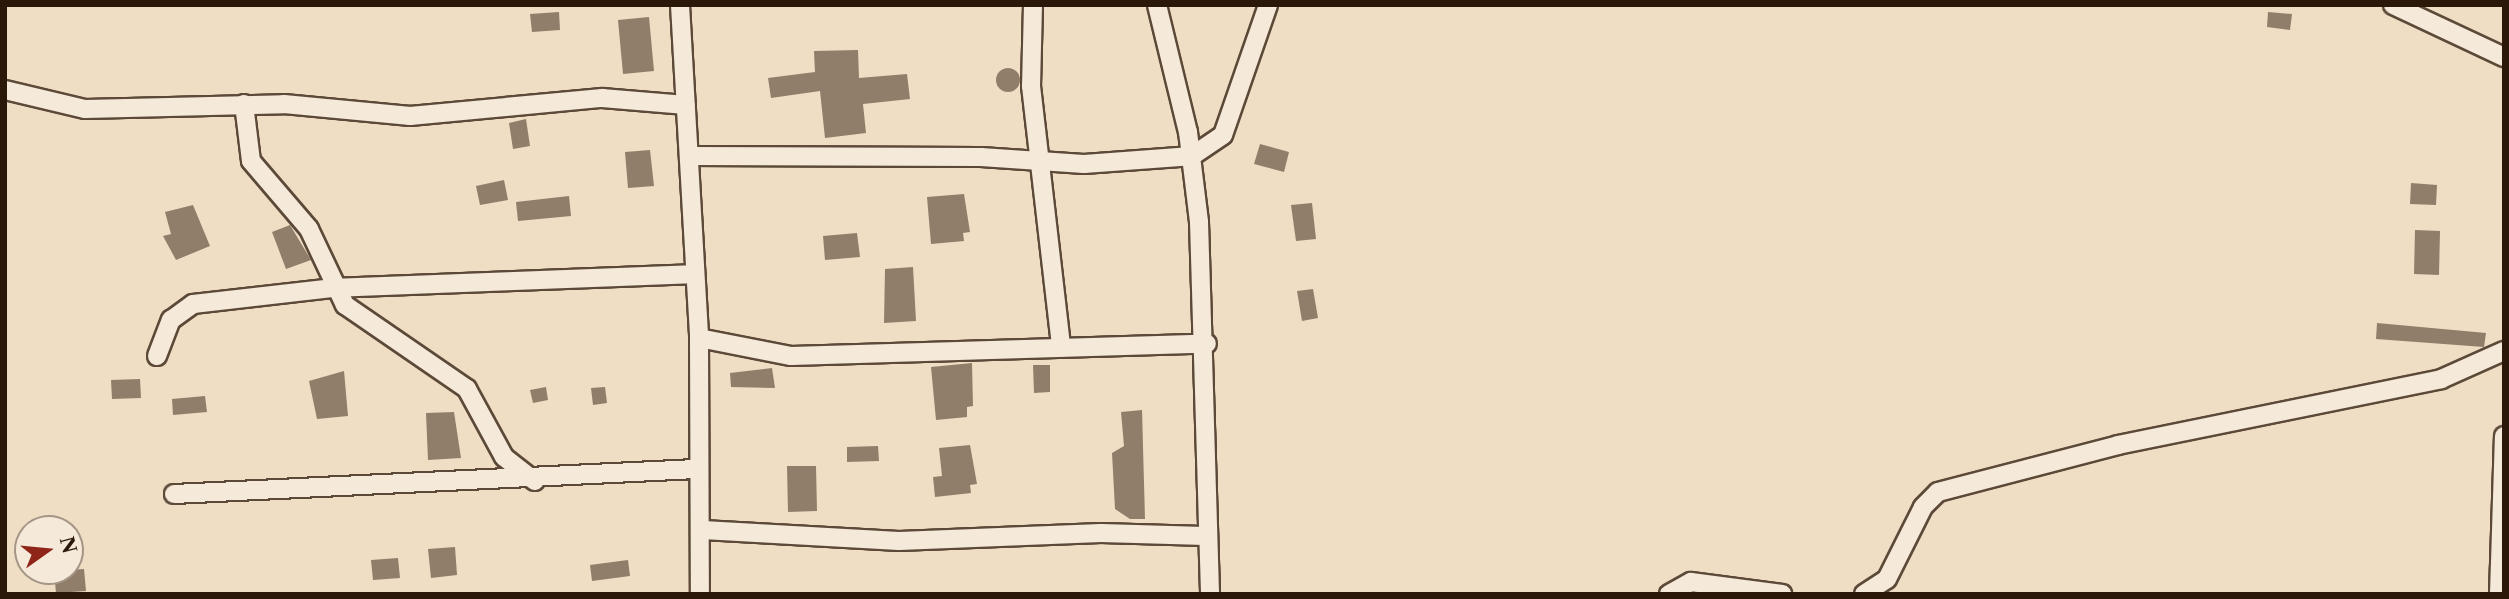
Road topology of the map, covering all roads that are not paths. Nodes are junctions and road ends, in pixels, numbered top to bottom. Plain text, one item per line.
1 (681, 5) edge
2 (1033, 5) edge
3 (1157, 5) edge
4 (1268, 5) edge
5 (2393, 5) edge
6 (2504, 57) edge
7 (5, 90) edge
8 (244, 104) junction
9 (686, 106) junction
10 (689, 156) junction
11 (1192, 156) junction
12 (1038, 161) junction
13 (695, 274) junction
14 (334, 288) junction
15 (699, 338) junction
16 (1207, 344) junction
17 (1061, 347) junction
18 (2504, 351) edge
19 (156, 356) dead end
20 (2504, 436) edge
21 (697, 469) junction
22 (535, 481) junction
23 (174, 494) dead end
24 (703, 530) junction
25 (1208, 537) junction
26 (700, 594) edge
27 (1210, 594) edge
28 (1669, 594) edge
29 (1782, 594) edge
30 (1864, 594) edge
31 (2499, 594) edge

1 - 9 street
2 - 12 street
3 - 11 street
4 - 11 street
5 - 6 street
7 - 8 street
8 - 9 street
8 - 14 street
9 - 10 street
10 - 12 street
10 - 13 street
11 - 12 street
11 - 16 street
12 - 17 street
13 - 14 street
13 - 15 street
14 - 19 street
14 - 22 street
15 - 17 street
15 - 21 street
16 - 17 street
16 - 25 street
18 - 30 street
20 - 31 street
21 - 22 street
21 - 24 street
22 - 23 street
24 - 25 street
24 - 26 street
25 - 27 street
28 - 29 street

